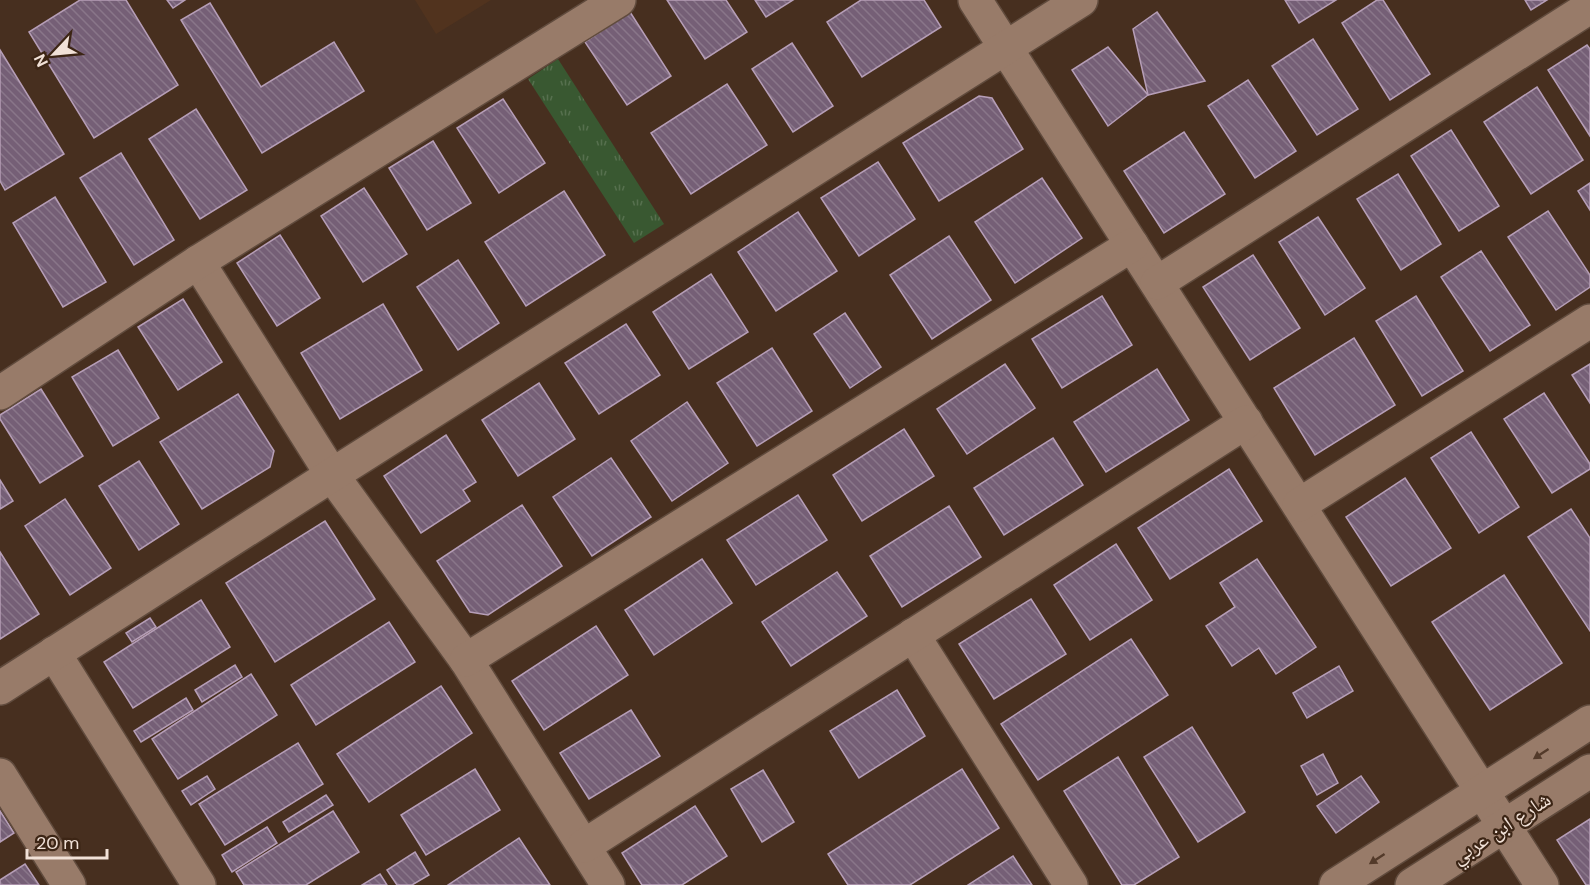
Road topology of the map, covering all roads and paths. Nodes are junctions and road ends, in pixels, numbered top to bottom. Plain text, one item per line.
1 (619, 0) edge
2 (975, 0) edge
3 (1081, 0) edge
4 (1590, 7) edge
5 (1006, 48) junction
6 (1132, 245) junction
7 (198, 262) junction
8 (1157, 283) junction
9 (1590, 321) edge
10 (0, 393) edge
11 (1246, 422) junction
12 (332, 475) junction
13 (1299, 505) junction
14 (913, 635) junction
15 (54, 653) junction
16 (466, 660) junction
17 (0, 688) edge
18 (1590, 722) edge
19 (1590, 771) edge
20 (0, 776) edge
21 (1482, 792) junction
22 (1504, 826) junction
23 (584, 846) junction
24 (69, 885) edge
25 (199, 885) edge
26 (608, 885) edge
27 (1071, 885) edge
28 (1336, 885) edge
29 (1412, 885) edge
30 (1542, 885) edge

1 - 7 street
2 - 5 street
3 - 5 street
4 - 8 street
5 - 6 street
5 - 12 street
6 - 8 street
6 - 16 street
7 - 10 street
7 - 12 street
8 - 11 street
9 - 13 street
11 - 13 street
11 - 14 street
12 - 15 street
12 - 16 street
13 - 21 street
14 - 23 street
14 - 27 street
15 - 17 street
15 - 25 street
16 - 23 street
18 -> 21 street
19 - 22 street, شارع ابن عربي
20 - 24 street
21 - 22 street
21 -> 28 street
22 - 29 street, شارع ابن عربي
22 - 30 street
23 - 26 street

